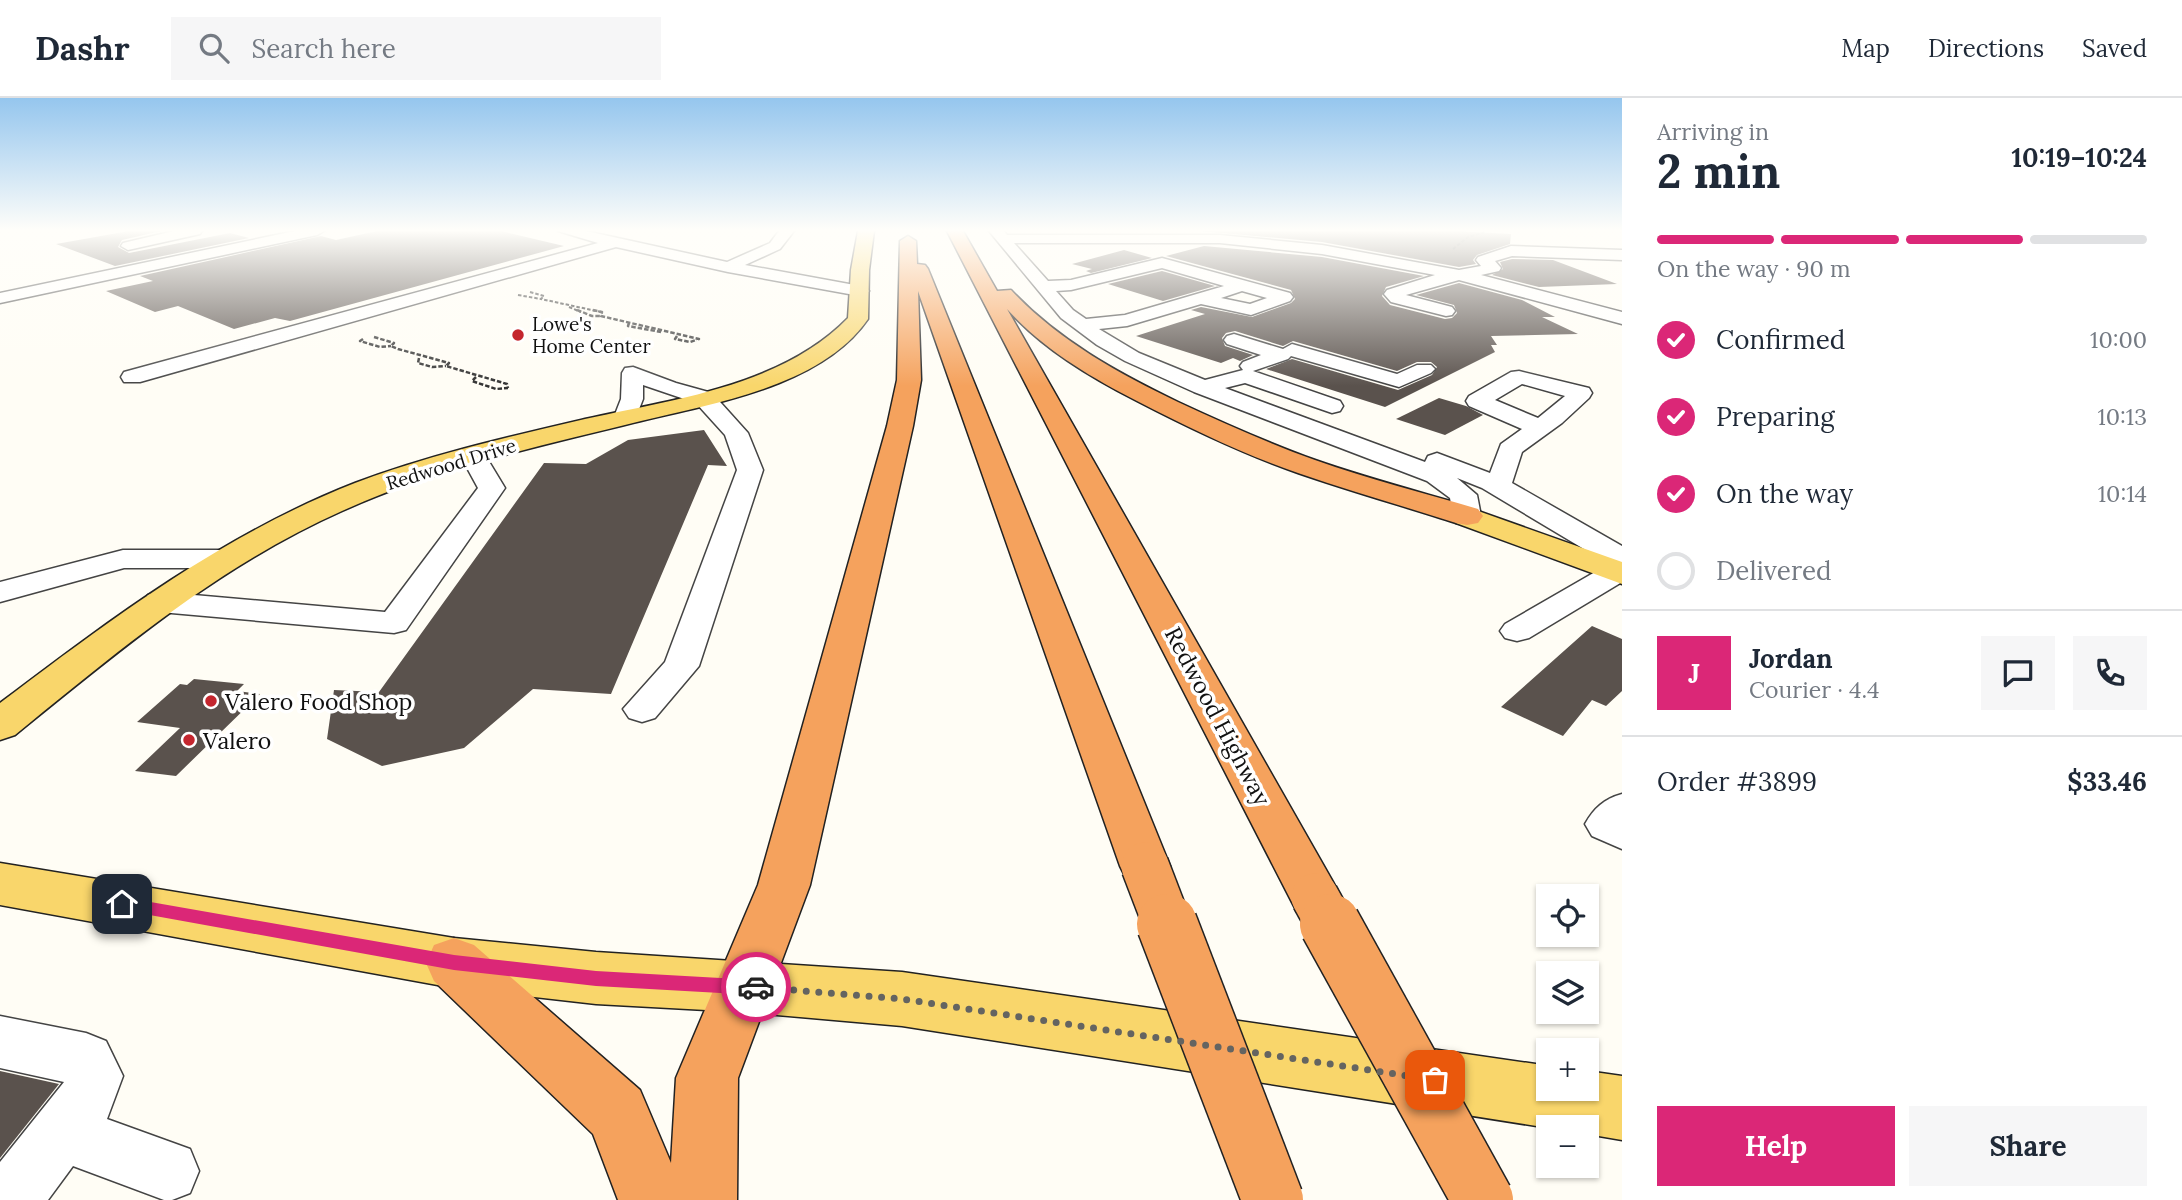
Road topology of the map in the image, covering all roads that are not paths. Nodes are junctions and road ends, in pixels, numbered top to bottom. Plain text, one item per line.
1 (74, 282) edge
2 (471, 282) edge
3 (813, 282) edge
4 (860, 282) edge
5 (908, 282) edge
6 (924, 282) edge
7 (983, 282) edge
8 (996, 282) edge
9 (1039, 282) edge
10 (1082, 282) edge
11 (1223, 282) edge
12 (1256, 282) edge
13 (1425, 282) edge
14 (1491, 282) edge
15 (1071, 285) junction
16 (1041, 286) junction
17 (860, 291) junction
18 (1097, 294) dead end
19 (0, 298) edge
20 (1198, 298) junction
21 (1124, 303) dead end
22 (1446, 310) dead end
23 (1150, 311) junction
24 (1622, 318) edge
25 (1081, 325) junction
26 (1276, 339) junction
27 (1234, 340) dead end
28 (1424, 369) dead end
29 (1246, 376) junction
30 (132, 377) dead end
31 (1202, 387) junction
32 (704, 398) junction
33 (1332, 406) dead end
34 (1260, 407) junction
35 (626, 417) junction
36 (1540, 428) dead end
37 (473, 456) junction
38 (1491, 482) junction
39 (1467, 516) junction
40 (224, 559) junction
41 (1620, 569) edge
42 (0, 592) edge
43 (160, 602) junction
44 (1517, 631) dead end
45 (642, 709) dead end
46 (0, 725) edge
47 (1622, 810) edge
48 (1622, 832) edge
49 (5, 890) edge
50 (454, 962) junction
51 (743, 986) junction
52 (0, 1042) edge
53 (1622, 1108) edge
54 (61, 1132) junction
55 (167, 1171) dead end
56 (9, 1200) edge
57 (652, 1200) edge
58 (703, 1200) edge
59 (1273, 1200) edge
60 (1483, 1200) edge

1 - 19 street
2 - 30 street
3 - 17 street
4 - 17 main road, Redwood Drive
5 - 51 highway
6 - 59 highway, bridge
7 - 60 highway, Redwood Highway, bridge
8 - 39 highway
9 - 16 street
10 - 15 street
11 - 20 street
12 - 20 street
13 - 22 street
14 - 24 street
15 - 16 street
15 - 18 street
16 - 25 street
17 - 32 main road, Redwood Drive
20 - 23 street
21 - 23 street
23 - 25 street
25 - 31 street
26 - 27 street
26 - 28 street
26 - 29 street
29 - 31 street
29 - 33 street
31 - 34 street
32 - 35 main road, Redwood Drive
32 - 35 street
32 - 45 street
34 - 38 street
34 - 39 street
35 - 37 main road, Redwood Drive
36 - 38 street
37 - 40 main road, Redwood Drive
37 - 43 street
38 - 41 street
39 - 41 main road
40 - 42 street
40 - 43 main road, Redwood Drive
41 - 44 street
43 - 46 main road, Redwood Drive
47 - 48 street
49 - 50 main road
50 - 51 main road
50 - 57 highway
51 - 53 main road
51 - 58 highway
52 - 54 street
54 - 55 street
54 - 56 street

